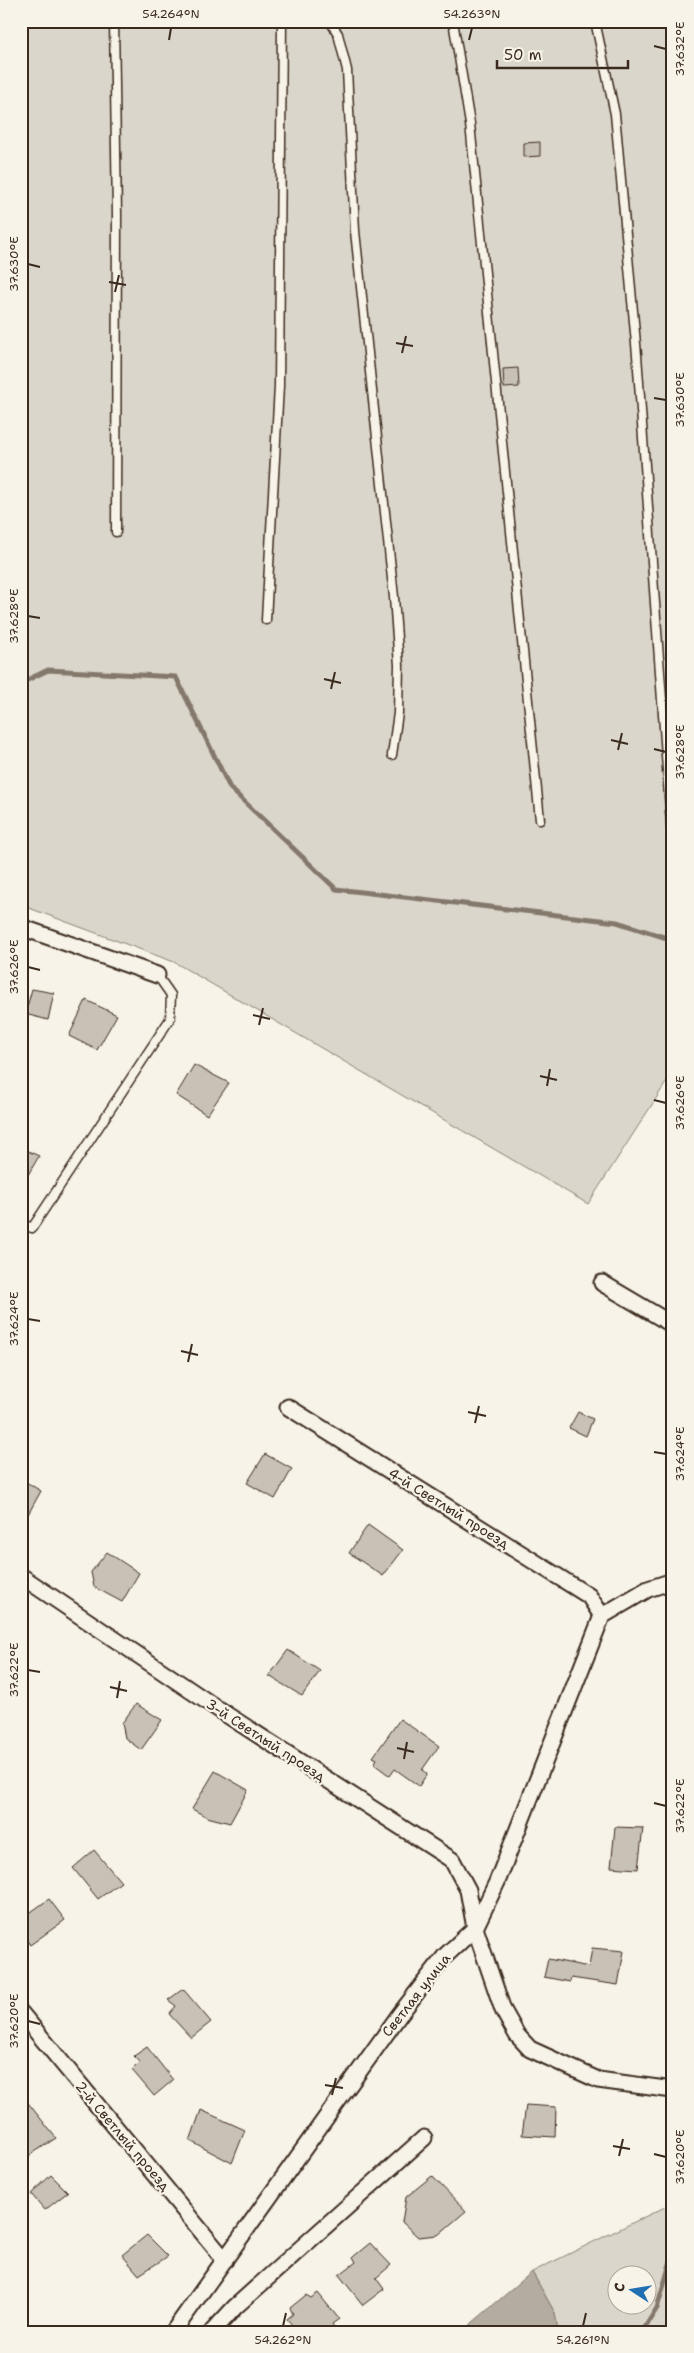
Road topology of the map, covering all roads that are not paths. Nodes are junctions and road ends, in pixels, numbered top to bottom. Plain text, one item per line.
1 (114, 21) edge
2 (282, 21) edge
3 (330, 21) edge
4 (452, 21) edge
5 (595, 21) edge
6 (116, 532) dead end
7 (266, 620) dead end
8 (392, 755) dead end
9 (540, 820) dead end
10 (672, 838) edge
11 (21, 927) edge
12 (157, 975) joint
13 (21, 1222) edge
14 (602, 1283) dead end
15 (673, 1325) edge
16 (288, 1407) dead end
17 (21, 1576) edge
18 (673, 1581) edge
19 (602, 1616) junction
20 (475, 1928) junction
21 (21, 2013) edge
22 (673, 2090) edge
23 (424, 2138) dead end
24 (225, 2260) junction
25 (172, 2332) edge
26 (212, 2332) edge

1 - 6 lane
2 - 7 lane
3 - 8 lane
4 - 9 lane
5 - 10 lane
11 - 12 street
12 - 13 lane
14 - 15 street
16 - 19 street, 4-й Светлый проезд
17 - 20 street, 3-й Светлый проезд
18 - 19 street
19 - 20 street, Светлая улица
20 - 22 street, 3-й Светлый проезд
20 - 24 street, Светлая улица
21 - 24 street, 2-й Светлый проезд
23 - 26 street
24 - 25 street, Светлая улица

